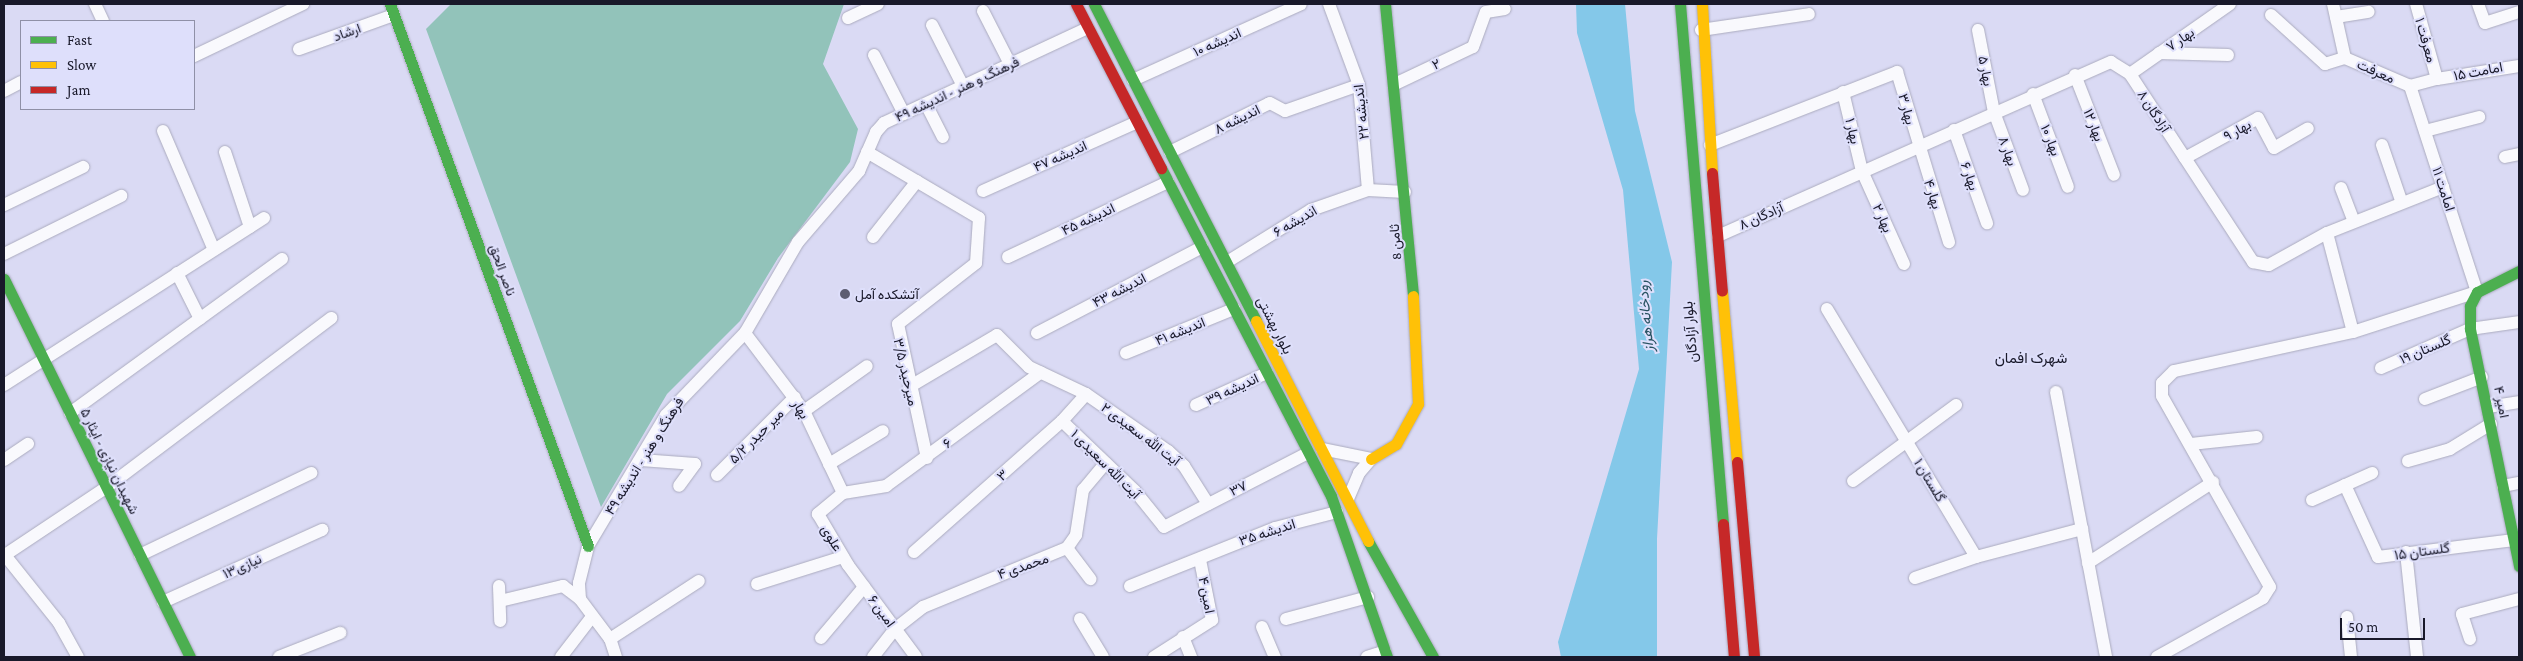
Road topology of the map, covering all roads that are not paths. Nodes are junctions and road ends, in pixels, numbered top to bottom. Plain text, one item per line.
1 (95, 4) edge
2 (303, 4) edge
3 (878, 4) edge
4 (1076, 4) edge
5 (1110, 4) edge
6 (1301, 4) edge
7 (1329, 4) edge
8 (1385, 4) edge
9 (1680, 4) edge
10 (1702, 4) edge
11 (2230, 4) edge
12 (2333, 4) edge
13 (2416, 4) edge
14 (2478, 4) edge
15 (1095, 6) edge
16 (1487, 8) edge
17 (392, 9) edge
18 (1505, 9) dead end
19 (983, 11) dead end
20 (2369, 12) dead end
21 (2519, 12) edge
22 (1809, 14) dead end
23 (2272, 15) dead end
24 (2336, 17) junction
25 (848, 18) dead end
26 (103, 20) edge
27 (932, 25) dead end
28 (1088, 28) junction
29 (1701, 30) junction
30 (1978, 30) dead end
31 (299, 49) dead end
32 (2159, 53) junction
33 (874, 55) dead end
34 (2228, 55) dead end
35 (195, 56) edge
36 (2345, 58) junction
37 (1010, 64) junction
38 (2519, 66) edge
39 (2130, 74) junction
40 (2075, 75) junction
41 (2437, 79) junction
42 (1133, 80) junction
43 (20, 83) edge
44 (1359, 84) junction
45 (1394, 84) junction
46 (963, 86) junction
47 (2410, 86) junction
48 (4, 91) edge
49 (1843, 92) junction
50 (2033, 94) junction
51 (926, 104) junction
52 (1994, 112) junction
53 (904, 114) junction
54 (2479, 117) dead end
55 (1137, 122) junction
56 (2308, 128) dead end
57 (1954, 130) junction
58 (163, 131) dead end
59 (2425, 131) junction
60 (943, 137) dead end
61 (1710, 145) junction
62 (2382, 145) dead end
63 (1917, 146) junction
64 (225, 152) dead end
65 (867, 152) junction
66 (1170, 152) junction
67 (2519, 154) edge
68 (2505, 157) dead end
69 (2185, 158) junction
70 (83, 167) dead end
71 (1862, 171) junction
72 (2114, 175) dead end
73 (917, 181) junction
74 (1168, 182) junction
75 (2068, 187) dead end
76 (2443, 187) junction
77 (2340, 188) dead end
78 (1368, 190) junction
79 (2023, 190) dead end
80 (983, 191) dead end
81 (1405, 192) junction
82 (121, 196) dead end
83 (2402, 203) junction
84 (4, 205) edge
85 (264, 218) dead end
86 (2354, 222) junction
87 (1987, 223) dead end
88 (250, 227) junction
89 (2327, 233) junction
90 (1718, 236) junction
91 (872, 237) dead end
92 (1949, 242) dead end
93 (1202, 247) junction
94 (214, 250) junction
95 (4, 254) edge
96 (1008, 257) dead end
97 (282, 259) dead end
98 (1226, 262) junction
99 (1904, 264) dead end
100 (2519, 271) edge
101 (177, 273) junction
102 (4, 279) edge
103 (2477, 292) junction
104 (1234, 309) junction
105 (1827, 309) dead end
106 (331, 318) dead end
107 (200, 319) junction
108 (2519, 322) edge
109 (2470, 330) junction
110 (2353, 332) junction
111 (745, 333) junction
112 (1037, 333) dead end
113 (1126, 353) dead end
114 (43, 358) junction
115 (867, 366) dead end
116 (2381, 368) dead end
117 (1041, 372) junction
118 (1267, 373) junction
119 (2482, 378) junction
120 (4, 385) edge
121 (909, 387) junction
122 (2056, 392) dead end
123 (1086, 394) junction
124 (795, 397) junction
125 (2425, 399) dead end
126 (2519, 402) edge
127 (1196, 405) dead end
128 (1956, 405) dead end
129 (1734, 406) junction
130 (2488, 407) junction
131 (1712, 410) junction
132 (804, 411) junction
133 (70, 413) junction
134 (1062, 421) junction
135 (2491, 424) junction
136 (883, 432) dead end
137 (2258, 437) dead end
138 (1737, 441) junction
139 (1907, 442) junction
140 (1715, 443) junction
141 (28, 444) dead end
142 (2191, 444) junction
143 (1322, 448) junction
144 (1308, 453) junction
145 (927, 458) junction
146 (1371, 459) junction
147 (4, 460) edge
148 (641, 460) junction
149 (2408, 461) dead end
150 (1106, 463) junction
151 (829, 464) junction
152 (311, 473) dead end
153 (2372, 473) dead end
154 (717, 475) dead end
155 (1853, 481) dead end
156 (2213, 482) junction
157 (2519, 483) edge
158 (2345, 485) junction
159 (679, 486) dead end
160 (2503, 486) junction
161 (106, 487) junction
162 (843, 493) junction
163 (1348, 499) junction
164 (2312, 500) dead end
165 (1208, 504) junction
166 (1337, 512) junction
167 (1169, 527) joint
168 (2082, 529) junction
169 (322, 530) dead end
170 (2514, 540) junction
171 (588, 546) junction
172 (1067, 548) junction
173 (914, 552) dead end
174 (2406, 552) junction
175 (4, 555) edge
176 (140, 555) junction
177 (1976, 557) junction
178 (1200, 560) junction
179 (846, 561) junction
180 (2088, 562) junction
181 (2519, 566) edge
182 (1090, 578) dead end
183 (1915, 578) dead end
184 (699, 581) dead end
185 (757, 584) dead end
186 (500, 586) dead end
187 (1130, 586) dead end
188 (864, 587) junction
189 (1368, 597) junction
190 (580, 599) junction
191 (2519, 599) edge
192 (500, 601) junction
193 (163, 602) junction
194 (2347, 617) dead end
195 (592, 618) junction
196 (1286, 619) dead end
197 (1080, 620) dead end
198 (500, 621) dead end
199 (1262, 626) dead end
200 (895, 630) junction
201 (340, 633) dead end
202 (1183, 637) junction
203 (821, 638) dead end
204 (610, 639) junction
205 (2470, 640) dead end
206 (1386, 654) edge
207 (71, 655) edge
208 (190, 657) edge
209 (279, 657) edge
210 (561, 657) edge
211 (616, 657) edge
212 (873, 657) edge
213 (916, 657) edge
214 (1103, 657) edge
215 (1154, 657) edge
216 (1191, 657) edge
217 (1275, 657) edge
218 (1368, 657) edge
219 (1434, 657) edge
220 (1734, 657) edge
221 (1754, 657) edge
222 (2106, 657) edge
223 (2157, 657) edge
224 (2352, 657) edge
225 (2417, 657) edge

1 - 26 street
2 - 35 street
3 - 25 street
4 - 28 main road, بلوار بهشتی
5 - 15 street
6 - 42 street, اندیشه ۱۰
7 - 44 street, اندیشه ۲۲
8 - 45 main road, ثامن 8
9 - 131 main road, بلوار آزادگان
10 - 29 main road
11 - 32 street, بهار ۷
12 - 24 street
13 - 41 street, معرفت ۱
14 - 21 street
15 - 42 main road, بلوار بهشتی
16 - 18 street
16 - 45 street, ۲
17 - 31 street, ارشاد
17 - 171 main road, ناصر الحق
19 - 37 street
20 - 24 street
22 - 29 street
23 - 36 street, معرفت
24 - 36 street
27 - 46 street
28 - 37 street, فرهنگ و هنر - اندیشه ۴۹
28 - 55 main road, بلوار بهشتی
29 - 61 main road
30 - 52 street, بهار ۵
32 - 34 street
32 - 39 street, بهار ۷
33 - 53 street
36 - 47 street, معرفت
37 - 46 street, فرهنگ و هنر - اندیشه ۴۹
38 - 41 street, امامت ۱۵
39 - 40 street, آزادگان ۸
39 - 69 street, آزادگان ۸
40 - 50 street, آزادگان ۸
40 - 72 street, بهار ۱۲
41 - 47 street, معرفت ۱
42 - 66 main road, بلوار بهشتی
43 - 48 street
44 - 66 street, اندیشه ۸
44 - 78 street, اندیشه ۲۲
45 - 81 main road, ثامن 8
46 - 51 street, فرهنگ و هنر - اندیشه ۴۹
47 - 59 street, امامت ۱۱
49 - 61 street
49 - 63 street, بهار ۳
49 - 71 street, بهار ۱
50 - 52 street, آزادگان ۸
50 - 75 street, بهار ۱۰
51 - 53 street, فرهنگ و هنر - اندیشه ۴۹
51 - 60 street
52 - 57 street, آزادگان ۸
52 - 79 street, بهار ۸
53 - 65 street, فرهنگ و هنر - اندیشه ۴۹
54 - 59 street
55 - 74 main road, بلوار بهشتی
55 - 80 street, اندیشه ۴۷
56 - 69 street, بهار ۹
57 - 63 street, آزادگان ۸
57 - 87 street, بهار ۶
58 - 94 street
59 - 76 street, امامت ۱۱
61 - 90 main road
62 - 83 street
63 - 71 street, آزادگان ۸
63 - 92 street, بهار ۴
64 - 88 street
65 - 73 street
65 - 111 street, فرهنگ و هنر - اندیشه ۴۹
66 - 98 main road, بلوار بهشتی
67 - 68 street
69 - 89 street, آزادگان ۸
70 - 84 street
71 - 90 street, آزادگان ۸
71 - 99 street, بهار ۲
73 - 91 street
73 - 121 street, میرحیدر ۳/۵
74 - 93 main road, بلوار بهشتی
74 - 96 street, اندیشه ۴۵
76 - 83 street
76 - 103 street, امامت ۱۱
77 - 86 street
78 - 81 street
78 - 98 street, اندیشه ۶
81 - 146 main road, ثامن 8
82 - 95 street
83 - 86 street
85 - 88 street
86 - 89 street
88 - 94 street
89 - 110 street
90 - 129 main road
93 - 104 main road, بلوار بهشتی
93 - 112 street, اندیشه ۴۳
94 - 101 street
97 - 107 street
98 - 143 main road, بلوار بهشتی
100 - 103 main road
101 - 107 street
101 - 114 street
102 - 114 main road, شهیدان نیازی - ایثار ۵
103 - 109 main road, امیر ۴
103 - 110 street
104 - 113 street, اندیشه ۴۱
104 - 118 main road, بلوار بهشتی
105 - 139 street, گلستان ۱
106 - 161 street
107 - 133 street
108 - 109 street, گلستان ۱۹
109 - 116 street, گلستان ۱۹
109 - 119 main road, امیر ۴
110 - 142 street
111 - 124 street, بهار
111 - 148 street, فرهنگ و هنر - اندیشه ۴۹
114 - 120 street
114 - 133 main road, شهیدان نیازی - ایثار ۵
115 - 132 street
117 - 121 street, آیت الله سعیدی ۲
117 - 123 street, آیت الله سعیدی ۲
117 - 145 street, ۶
118 - 127 street, اندیشه ۳۹
118 - 144 main road, بلوار بهشتی
119 - 125 street
119 - 130 main road, امیر ۴
121 - 145 street, میرحیدر ۳/۵
122 - 168 street
123 - 134 street, ۳
123 - 165 street, آیت الله سعیدی ۲
124 - 132 street, بهار
124 - 154 street, میر حیدر ۵/۲
126 - 130 street
128 - 139 street
129 - 131 main road
129 - 138 main road
130 - 135 main road, امیر ۴
131 - 140 main road, بلوار آزادگان
132 - 151 street, بهار
133 - 161 main road, شهیدان نیازی - ایثار ۵
134 - 150 street, آیت الله سعیدی ۱
134 - 173 street, ۳
135 - 149 street
135 - 160 main road, امیر ۴
136 - 151 street
137 - 142 street
138 - 140 main road
138 - 221 main road
139 - 155 street
139 - 177 street, گلستان ۱
140 - 220 main road, بلوار آزادگان
141 - 147 street
142 - 156 street
143 - 146 street
143 - 163 main road, بلوار بهشتی
144 - 165 street, ۳۷
144 - 166 main road, بلوار بهشتی
145 - 162 street, ۶
146 - 163 street
148 - 159 street
148 - 171 street, فرهنگ و هنر - اندیشه ۴۹
150 - 167 street, آیت الله سعیدی ۱
150 - 172 street, محمدی ۴
151 - 162 street, بهار
152 - 176 street
153 - 158 street
156 - 180 street
156 - 223 street
157 - 160 street
158 - 164 street
158 - 174 street, گلستان ۱۵
160 - 170 main road, امیر ۴
161 - 175 street
161 - 176 main road, شهیدان نیازی - ایثار ۵
162 - 179 street, علوی
163 - 219 main road, بلوار بهشتی
165 - 167 street, ۳۷
166 - 178 street, اندیشه ۳۵
166 - 189 main road, بلوار بهشتی
168 - 177 street
168 - 180 street
169 - 193 street, نیازی۱۳
170 - 174 street, گلستان ۱۵
170 - 181 main road, امیر ۴
171 - 190 street, فرهنگ و هنر - اندیشه ۴۹
172 - 182 street
172 - 200 street, محمدی ۴
174 - 225 street
175 - 207 street
176 - 193 main road, شهیدان نیازی - ایثار ۵
177 - 183 street
178 - 187 street, اندیشه ۳۵
178 - 202 street, امین ۴
179 - 185 street
179 - 188 street, امین ۶
180 - 222 street
184 - 204 street
186 - 192 street
188 - 200 street, امین ۶
188 - 203 street
189 - 196 street
189 - 206 main road, بلوار بهشتی
190 - 192 street
190 - 195 street
191 - 205 street
192 - 198 street
193 - 208 main road, شهیدان نیازی - ایثار ۵
194 - 224 street
195 - 204 street
195 - 210 street
197 - 214 street
199 - 217 street
200 - 212 street, محمدی ۴
200 - 213 street, امین ۶
201 - 209 street
202 - 215 street, امین ۴
202 - 216 street
204 - 211 street
206 - 218 street

